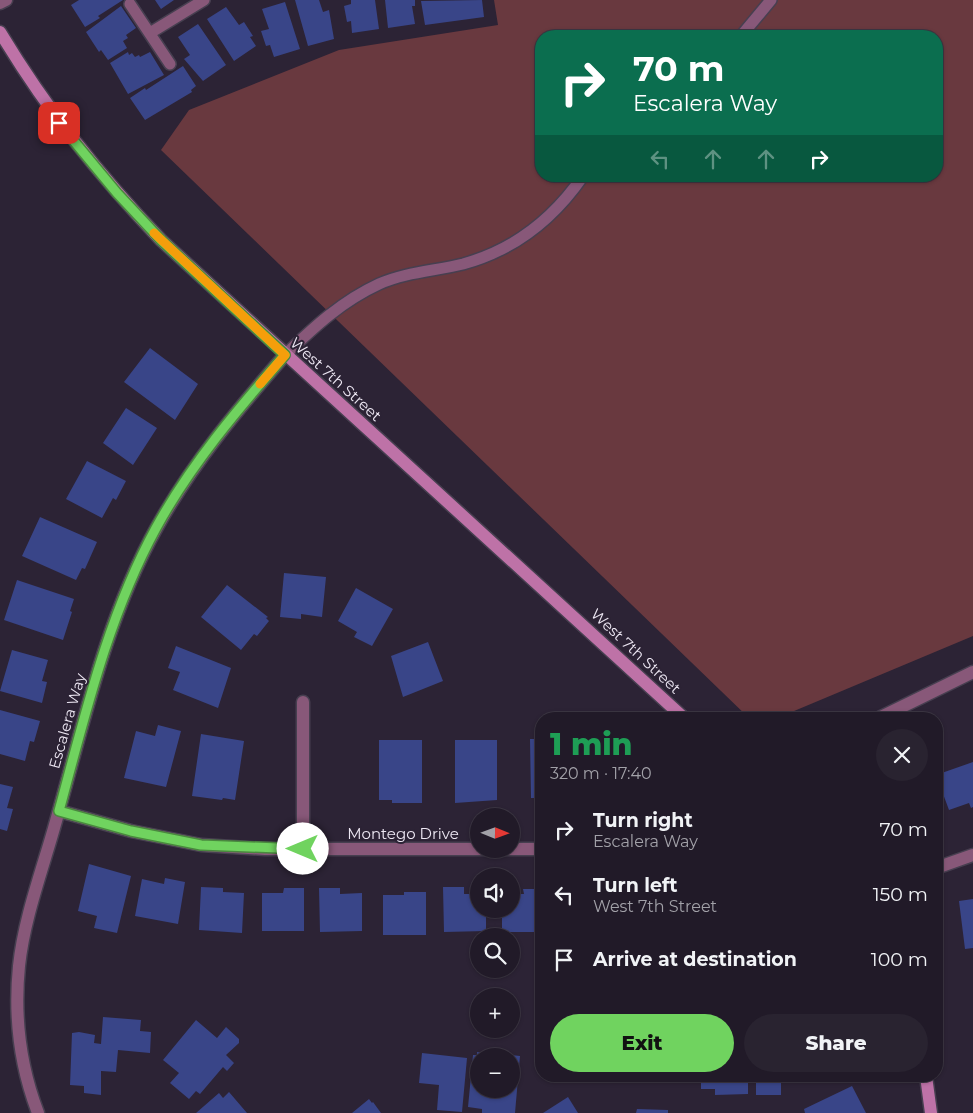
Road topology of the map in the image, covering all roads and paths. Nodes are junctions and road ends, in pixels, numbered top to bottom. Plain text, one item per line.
1 (6, 0) edge
2 (204, 0) edge
3 (771, 0) edge
4 (0, 3) edge
5 (130, 4) dead end
6 (746, 30) edge
7 (0, 32) edge
8 (150, 33) junction
9 (170, 64) dead end
10 (579, 182) edge
11 (285, 355) junction
12 (973, 672) edge
13 (303, 702) dead end
14 (677, 712) edge
15 (891, 712) edge
16 (59, 811) junction
17 (303, 849) junction
18 (535, 849) edge
19 (973, 855) edge
20 (943, 866) edge
21 (927, 1082) edge
22 (38, 1113) edge
23 (931, 1113) edge

1 - 4 street
2 - 8 lane
3 - 6 lane
5 - 8 lane
7 - 11 main road, West 7th Street
8 - 9 lane
10 - 11 lane
11 - 14 main road, West 7th Street
11 - 16 street, Escalera Way
12 - 15 street
13 - 17 street
16 - 17 street, Montego Drive
16 - 22 street, Escalera Way
17 - 18 street, Montego Drive
19 - 20 street
21 - 23 main road

